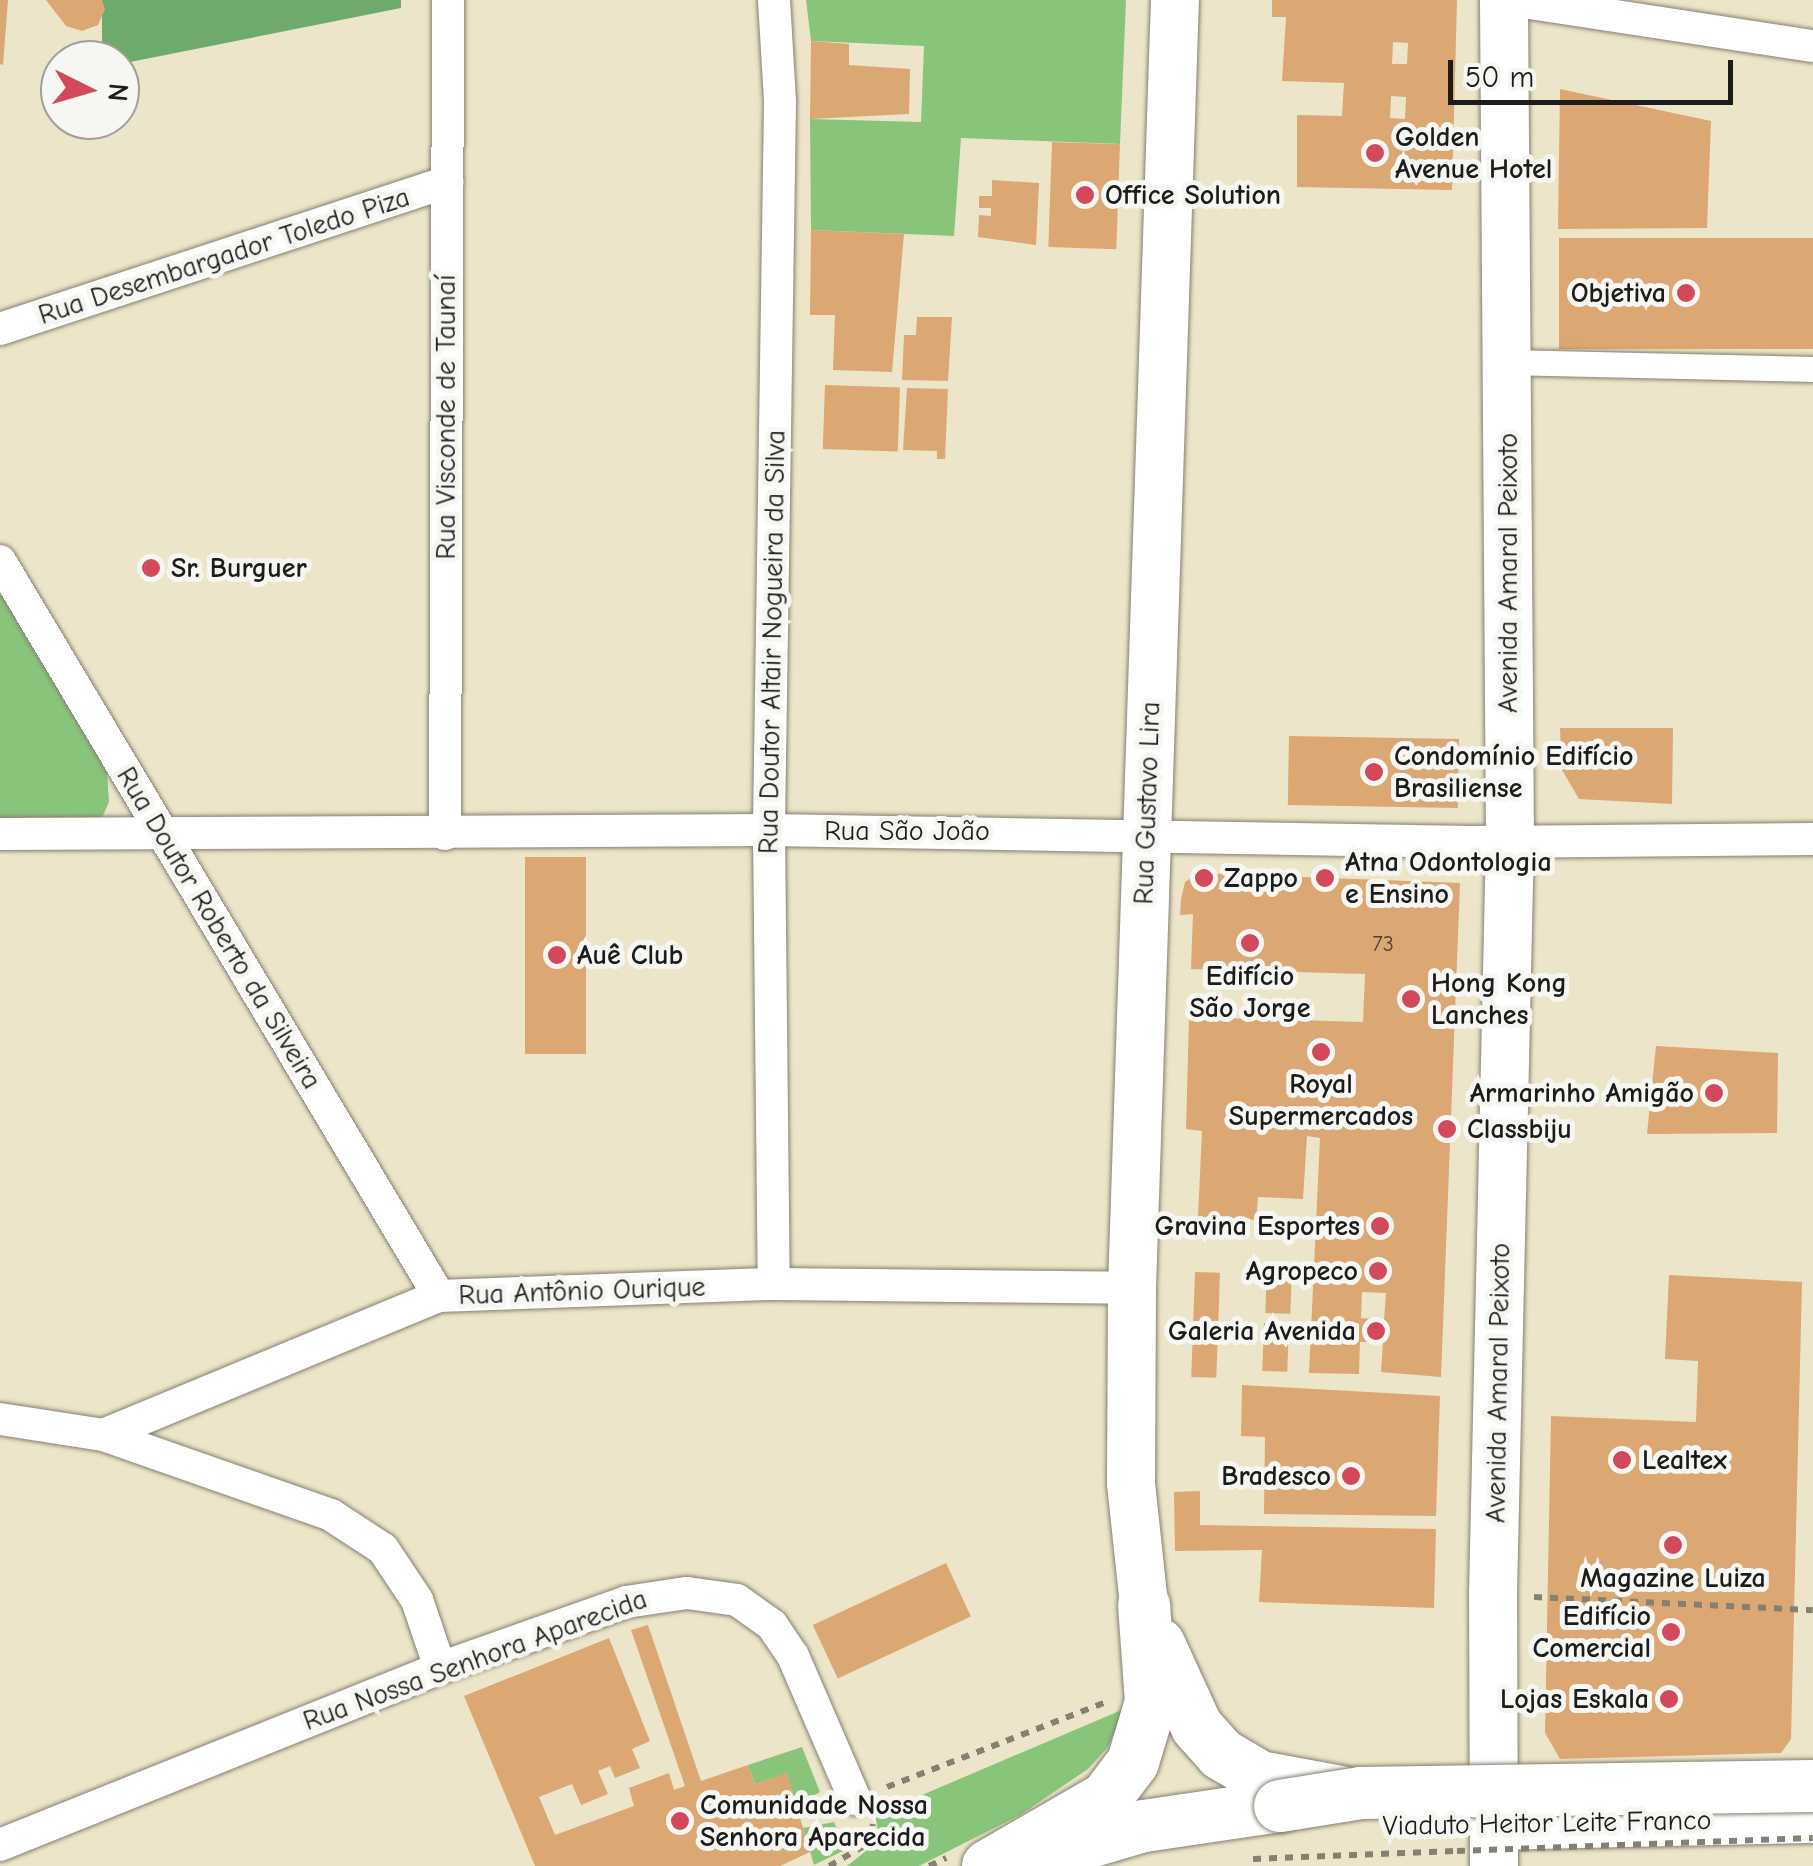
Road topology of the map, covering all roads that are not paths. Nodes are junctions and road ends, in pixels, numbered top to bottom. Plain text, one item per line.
1 (448, 0) edge
2 (774, 0) edge
3 (1175, 0) edge
4 (1508, 0) edge
5 (1813, 46) edge
6 (447, 182) junction
7 (0, 329) edge
8 (1506, 362) junction
9 (1813, 369) edge
10 (0, 561) edge
11 (768, 830) junction
12 (1146, 832) junction
13 (0, 834) edge
14 (445, 834) junction
15 (163, 835) junction
16 (1813, 839) edge
17 (1510, 840) junction
18 (774, 1284) junction
19 (1132, 1288) junction
20 (439, 1296) junction
21 (0, 1419) edge
22 (102, 1434) junction
23 (1144, 1605) junction
24 (440, 1668) junction
25 (842, 1803) road end
26 (1812, 1819) edge
27 (1264, 1829) edge
28 (0, 1845) edge
29 (1494, 1850) edge
30 (988, 1866) edge
31 (1022, 1866) edge
32 (1090, 1866) edge

1 - 6 street, Rua Visconde de Taunaí
2 - 11 street, Rua Doutor Altair Nogueira da Silva
3 - 12 main road, Rua Gustavo Lira
4 - 5 street
4 - 8 main road, Avenida Amaral Peixoto
6 - 7 street, Rua Desembargador Toledo Piza
6 - 14 street, Rua Visconde de Taunaí
8 - 9 street
8 - 17 main road, Avenida Amaral Peixoto
10 - 15 street, Rua Doutor Roberto da Silveira
11 - 12 street, Rua São João
11 - 14 street, Rua São João
11 - 18 street, Rua Doutor Altair Nogueira da Silva
12 - 17 street, Rua São João
12 - 19 main road, Rua Gustavo Lira
13 - 15 street, Rua São João
14 - 15 street, Rua São João
15 - 20 street, Rua Doutor Roberto da Silveira
16 - 17 street, Rua São João
17 - 29 main road, Avenida Amaral Peixoto
18 - 19 street, Rua Antônio Ourique
18 - 20 street, Rua Antônio Ourique
19 - 23 main road, Rua Gustavo Lira
20 - 22 street, Rua Antônio Ourique
21 - 22 street
22 - 24 street
23 - 27 main road
23 - 30 main road
24 - 25 street, Rua Nossa Senhora Aparecida
24 - 28 street, Rua Nossa Senhora Aparecida
26 - 27 main road, Viaduto Heitor Leite Franco
26 - 27 main road, bridge
26 - 29 street
27 - 31 main road
27 - 32 main road

